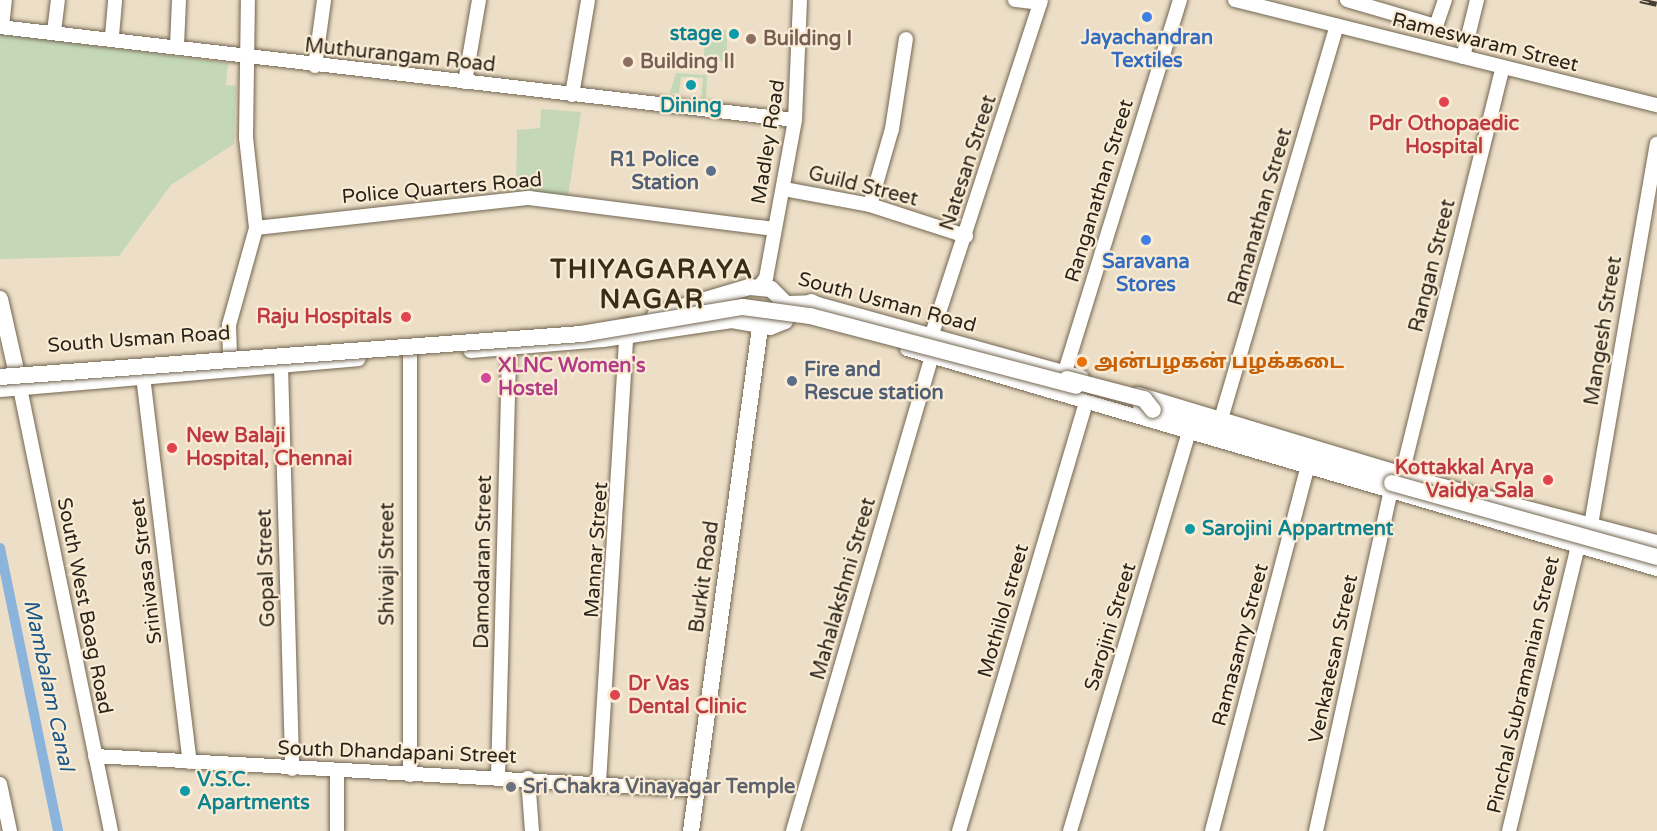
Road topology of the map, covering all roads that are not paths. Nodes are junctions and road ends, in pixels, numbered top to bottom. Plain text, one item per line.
1 (5, 0) edge
2 (58, 0) edge
3 (115, 0) edge
4 (179, 0) edge
5 (248, 0) edge
6 (324, 0) edge
7 (479, 0) edge
8 (588, 0) edge
9 (801, 0) edge
10 (1015, 0) edge
11 (1180, 0) edge
12 (1234, 0) edge
13 (1347, 0) edge
14 (1446, 0) edge
15 (1477, 0) edge
16 (1041, 1) edge
17 (1290, 7) edge
18 (1337, 26) junction
19 (1, 27) edge
20 (54, 32) junction
21 (112, 36) junction
22 (906, 39) dead end
23 (177, 46) junction
24 (244, 57) junction
25 (1463, 57) junction
26 (315, 66) junction
27 (1503, 68) junction
28 (465, 82) junction
29 (572, 95) junction
30 (1657, 105) edge
31 (795, 120) junction
32 (1657, 144) edge
33 (784, 189) junction
34 (870, 205) junction
35 (256, 228) junction
36 (774, 229) junction
37 (966, 236) junction
38 (759, 287) junction
39 (730, 296) junction
40 (0, 299) edge
41 (812, 302) junction
42 (788, 303) junction
43 (732, 320) junction
44 (785, 321) junction
45 (627, 328) junction
46 (760, 328) junction
47 (931, 337) junction
48 (509, 348) junction
49 (410, 353) junction
50 (230, 355) junction
51 (932, 357) junction
52 (281, 366) junction
53 (18, 369) junction
54 (0, 370) edge
55 (1065, 371) junction
56 (143, 376) junction
57 (0, 377) edge
58 (0, 388) edge
59 (20, 388) junction
60 (1058, 394) junction
61 (1086, 402) junction
62 (1153, 410) junction
63 (1221, 419) junction
64 (1189, 434) junction
65 (1215, 441) junction
66 (1307, 469) junction
67 (1395, 484) junction
68 (1414, 489) junction
69 (1591, 525) junction
70 (1657, 542) edge
71 (1577, 549) junction
72 (1657, 557) edge
73 (1657, 569) edge
74 (95, 756) junction
75 (190, 762) junction
76 (292, 769) junction
77 (337, 772) junction
78 (410, 775) junction
79 (498, 777) junction
80 (528, 778) junction
81 (599, 782) junction
82 (0, 784) edge
83 (697, 790) junction
84 (10, 831) edge
85 (111, 831) edge
86 (337, 831) edge
87 (532, 831) edge
88 (692, 831) edge
89 (793, 831) edge
90 (959, 831) edge
91 (1071, 831) edge
92 (1212, 831) edge
93 (1317, 831) edge
94 (1509, 831) edge

1 - 19 street
2 - 20 street
3 - 21 street
4 - 23 street
5 - 24 street
6 - 26 street
7 - 28 street
8 - 29 street
9 - 31 street, Madley Road
10 - 16 street
11 - 55 street, Ranganathan Street
12 - 17 street, Rameswaram Street
13 - 14 street
15 - 25 street
16 - 37 street, Natesan Street
17 - 18 street, Rameswaram Street
18 - 25 street, Rameswaram Street
18 - 63 street, Ramanathan Street
19 - 20 street, Muthurangam Road
20 - 21 street, Muthurangam Road
21 - 23 street, Muthurangam Road
22 - 34 street
23 - 24 street, Muthurangam Road
24 - 26 street, Muthurangam Road
24 - 35 street
25 - 27 street, Rameswaram Street
26 - 28 street, Muthurangam Road
27 - 30 street, Rameswaram Street
27 - 67 street, Rangan Street
28 - 29 street, Muthurangam Road
29 - 31 street, Muthurangam Road
31 - 33 street, Madley Road
32 - 69 street, Mangesh Street
33 - 34 street, Guild Street
33 - 36 street, Madley Road
34 - 37 street, Guild Street
35 - 36 street, Police Quarters Road
35 - 50 street
36 - 38 street, Madley Road
37 - 47 street, Natesan Street
38 - 39 main road, South Usman Road
38 - 42 main road, South Usman Road
39 - 43 main road
39 - 45 main road, South Usman Road
40 - 53 main road
41 - 42 street, South Usman Road
41 - 47 street, South Usman Road
41 - 62 main road, bridge
42 - 44 main road
43 - 45 main road, South Usman Road
43 - 46 main road, South Usman Road
44 - 46 main road, South Usman Road
44 - 51 street, South Usman Road
45 - 48 main road, South Usman Road
45 - 50 main road, South Usman Road
45 - 81 street, Mannar Street
46 - 83 main road, Burkit Road
47 - 55 street, South Usman Road
48 - 49 main road, South Usman Road
48 - 79 street, Damodaran Street
49 - 52 main road, South Usman Road
49 - 78 street, Shivaji Street
50 - 53 main road, South Usman Road
51 - 60 street, South Usman Road
51 - 89 street, Mahalakshmi Street
52 - 56 main road, South Usman Road
52 - 76 street, Gopal Street
53 - 54 main road, South Usman Road
53 - 59 main road
55 - 60 street, Ranganathan Street
55 - 63 street, South Usman Road
56 - 59 main road, South Usman Road
56 - 75 street, Srinivasa Street
57 - 62 main road, South Usman Road, bridge
58 - 59 main road, South Usman Road
59 - 74 street, South West Boag Road
60 - 61 street, South Usman Road
61 - 64 street, South Usman Road
61 - 90 street, Mothilol street
62 - 67 main road
63 - 67 street, South Usman Road
64 - 65 street, South Usman Road
64 - 91 street, Sarojini Street
65 - 66 street, South Usman Road
65 - 68 main road
66 - 67 street, South Usman Road
66 - 92 street, Ramasamy Street
67 - 68 main road, bridge
67 - 69 street, South Usman Road
67 - 71 street, South Usman Road
67 - 93 street, Venkatesan Street
68 - 72 main road, bridge
69 - 70 street, South Usman Road
69 - 71 street, Pinchal Subramanian Street
71 - 73 street, South Usman Road
71 - 94 street, Pinchal Subramanian Street
74 - 75 street, South Dhandapani Street
74 - 85 street, South West Boag Road
75 - 76 street, South Dhandapani Street
76 - 77 street, South Dhandapani Street
77 - 78 street, South Dhandapani Street
77 - 86 street
78 - 79 street, South Dhandapani Street
79 - 80 street, South Dhandapani Street
80 - 81 street, South Dhandapani Street
80 - 87 street
81 - 83 street, South Dhandapani Street
82 - 84 street
83 - 88 main road, Burkit Road

